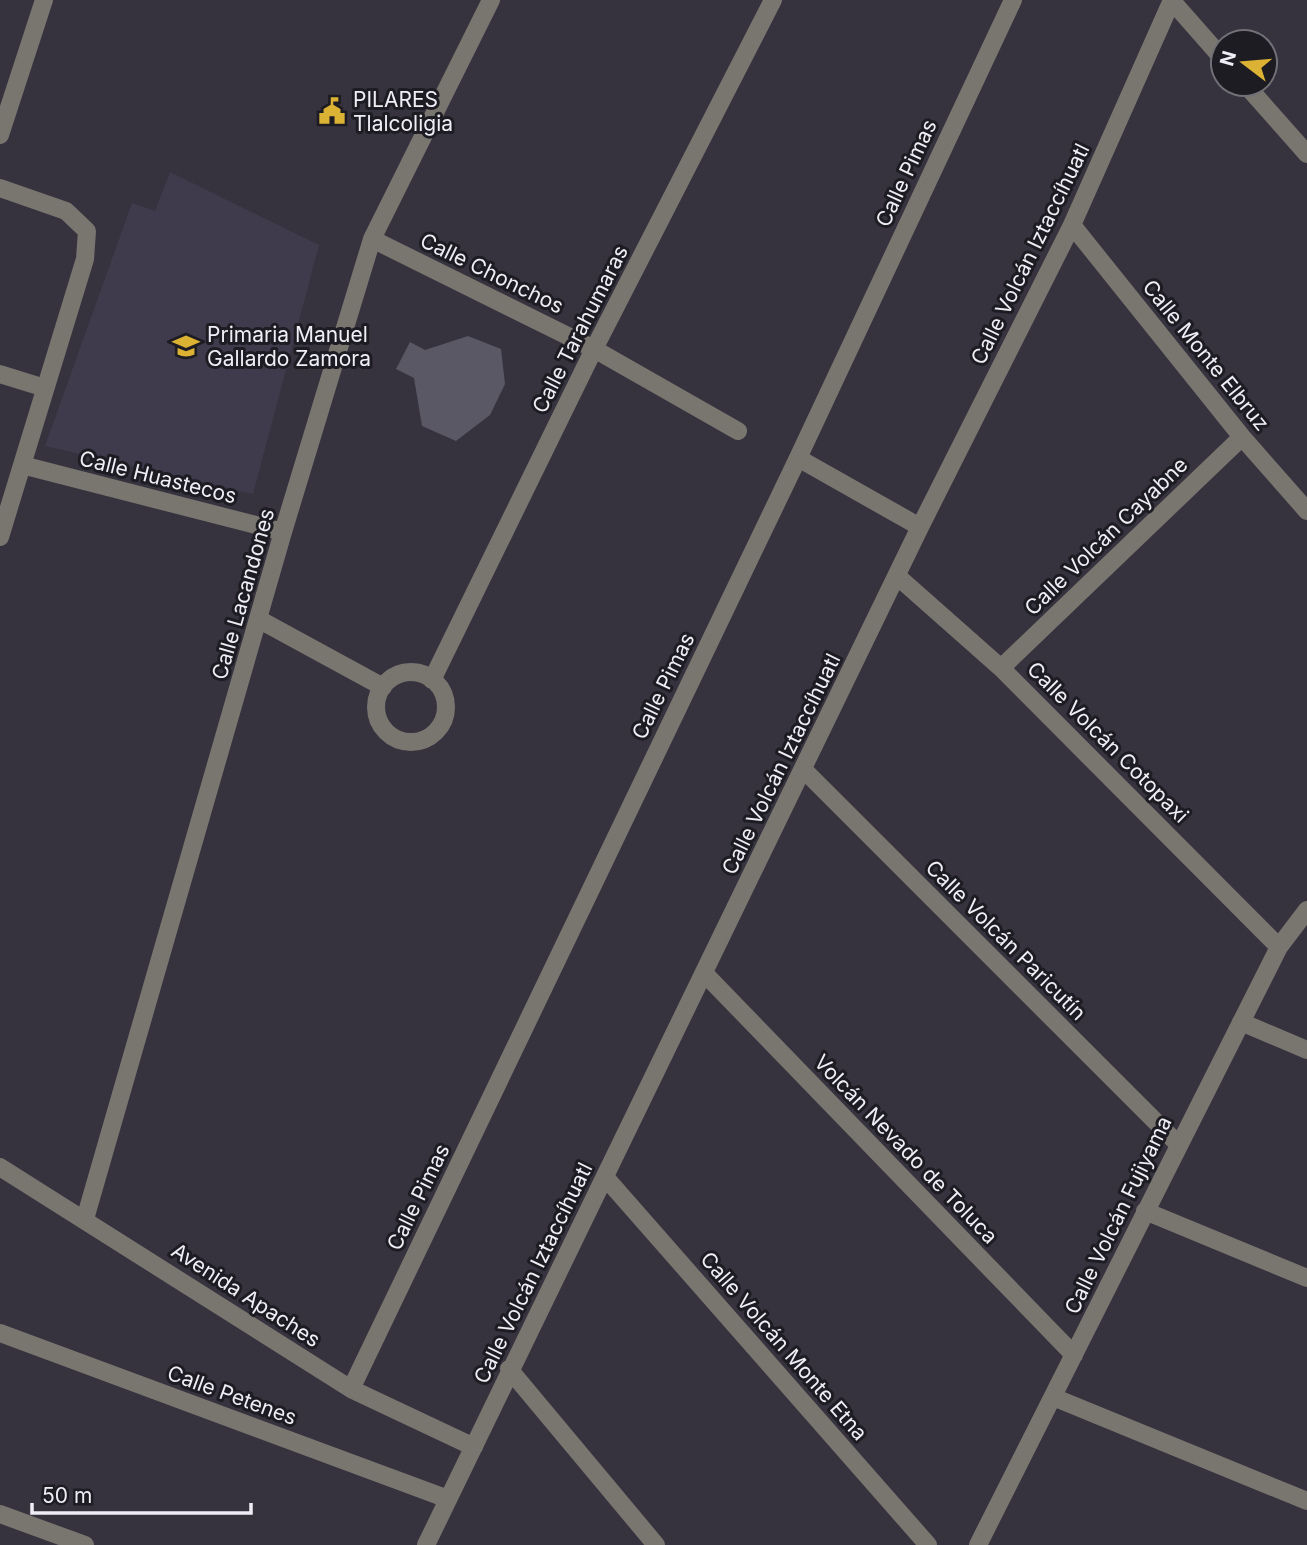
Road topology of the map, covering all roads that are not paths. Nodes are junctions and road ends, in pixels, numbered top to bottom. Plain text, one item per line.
1 (44, 0) edge
2 (491, 0) edge
3 (773, 0) edge
4 (1013, 0) edge
5 (1172, 1) edge
6 (1209, 43) edge
7 (1257, 98) edge
8 (0, 135) edge
9 (1307, 154) edge
10 (0, 188) edge
11 (1072, 225) junction
12 (372, 239) junction
13 (594, 349) junction
14 (0, 374) edge
15 (45, 388) junction
16 (738, 431) dead end
17 (1242, 437) junction
18 (798, 457) junction
19 (22, 465) junction
20 (1307, 511) edge
21 (920, 527) junction
22 (283, 532) junction
23 (0, 537) edge
24 (897, 576) junction
25 (260, 620) junction
26 (1001, 667) junction
27 (432, 680) junction
28 (383, 687) junction
29 (803, 769) junction
30 (1307, 910) edge
31 (1279, 947) junction
32 (705, 974) junction
33 (1241, 1022) junction
34 (1307, 1050) edge
35 (1178, 1144) junction
36 (0, 1167) edge
37 (605, 1177) junction
38 (1145, 1211) junction
39 (85, 1219) junction
40 (1307, 1278) edge
41 (0, 1333) edge
42 (1074, 1356) junction
43 (509, 1369) junction
44 (351, 1389) junction
45 (1053, 1397) junction
46 (474, 1447) junction
47 (449, 1499) junction
48 (1307, 1502) edge
49 (0, 1514) edge
50 (85, 1545) edge
51 (426, 1545) edge
52 (656, 1545) edge
53 (928, 1545) edge
54 (978, 1545) edge

1 - 8 street
2 - 12 street, Calle Lacandones
3 - 13 street, Calle Tarahumaras
4 - 18 street, Calle Pimas
5 - 6 street
5 - 11 street, Calle Volcán Iztaccíhuatl
7 - 9 street
10 - 15 street
11 - 17 street, Calle Monte Elbruz
11 - 21 street, Calle Volcán Iztaccíhuatl
12 - 13 street, Calle Chonchos
12 - 22 street, Calle Lacandones
13 - 16 street, Calle Chonchos
13 - 27 street, Calle Tarahumaras
14 - 15 street
15 - 19 street
17 - 20 street, Calle Monte Elbruz
17 - 26 street, Calle Volcán Cayabne
18 - 21 street
18 - 44 street, Calle Pimas
19 - 22 street, Calle Huastecos
19 - 23 street
21 - 24 street, Calle Volcán Iztaccíhuatl
22 - 25 street, Calle Lacandones
24 - 26 street, Calle Volcán Cotopaxi
24 - 29 street, Calle Volcán Iztaccíhuatl
25 - 28 street
25 - 39 street, Calle Lacandones
26 - 31 street, Calle Volcán Cotopaxi
27 - 28 street
27 - 28 street
29 - 32 street, Calle Volcán Iztaccíhuatl
29 - 35 street, Calle Volcán Paricutín
30 - 31 street, Calle Volcán Fujiyama
31 - 33 street, Calle Volcán Fujiyama
32 - 37 street, Calle Volcán Iztaccíhuatl
32 - 42 street, Volcán Nevado de Toluca
33 - 34 street
33 - 35 street, Calle Volcán Fujiyama
35 - 38 street, Calle Volcán Fujiyama
36 - 39 street, Avenida Apaches
37 - 43 street, Calle Volcán Iztaccíhuatl
37 - 53 street, Calle Volcán Monte Etna
38 - 40 street
38 - 42 street, Calle Volcán Fujiyama
39 - 44 street, Avenida Apaches
41 - 47 street, Calle Petenes
42 - 45 street, Calle Volcán Fujiyama
43 - 46 street, Calle Volcán Iztaccíhuatl
43 - 52 street
44 - 46 street, Avenida Apaches
45 - 48 street
45 - 54 street, Calle Volcán Fujiyama
46 - 47 street, Calle Volcán Iztaccíhuatl
47 - 51 street, Calle Volcán Iztaccíhuatl
49 - 50 street

